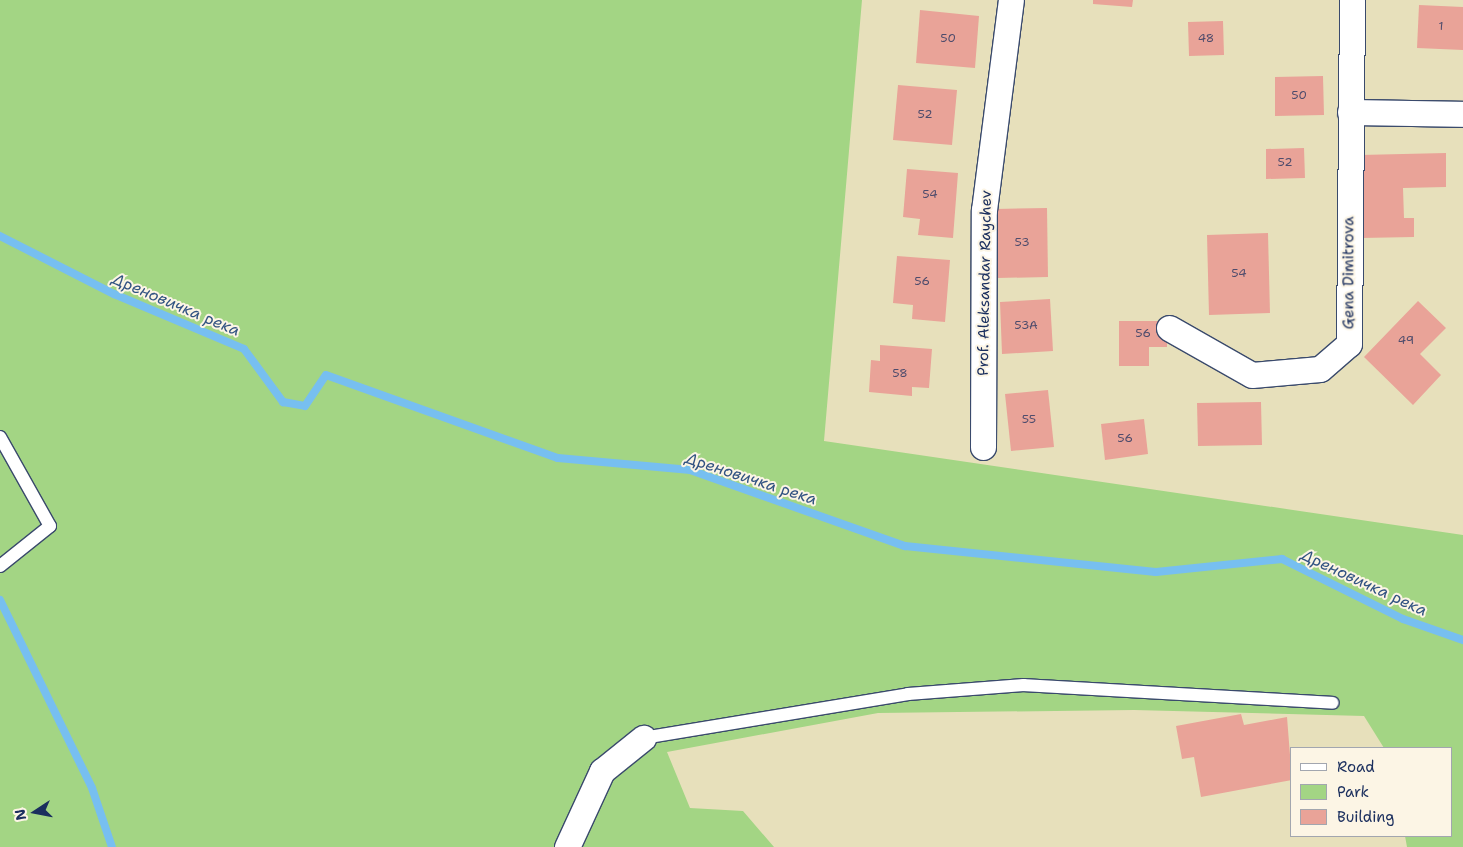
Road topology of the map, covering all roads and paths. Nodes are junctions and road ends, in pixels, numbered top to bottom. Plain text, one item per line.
1 (1011, 0) edge
2 (1352, 0) edge
3 (1350, 112) junction
4 (1463, 114) edge
5 (1169, 328) dead end
6 (0, 436) edge
7 (983, 447) dead end
8 (0, 566) edge
9 (1332, 703) dead end
10 (643, 738) joint
11 (567, 847) edge

1 - 7 street, Prof. Aleksandar Raychev
2 - 3 street, Gena Dimitrova
3 - 4 street
3 - 5 street, Gena Dimitrova
6 - 8 lane
9 - 10 lane
10 - 11 street

